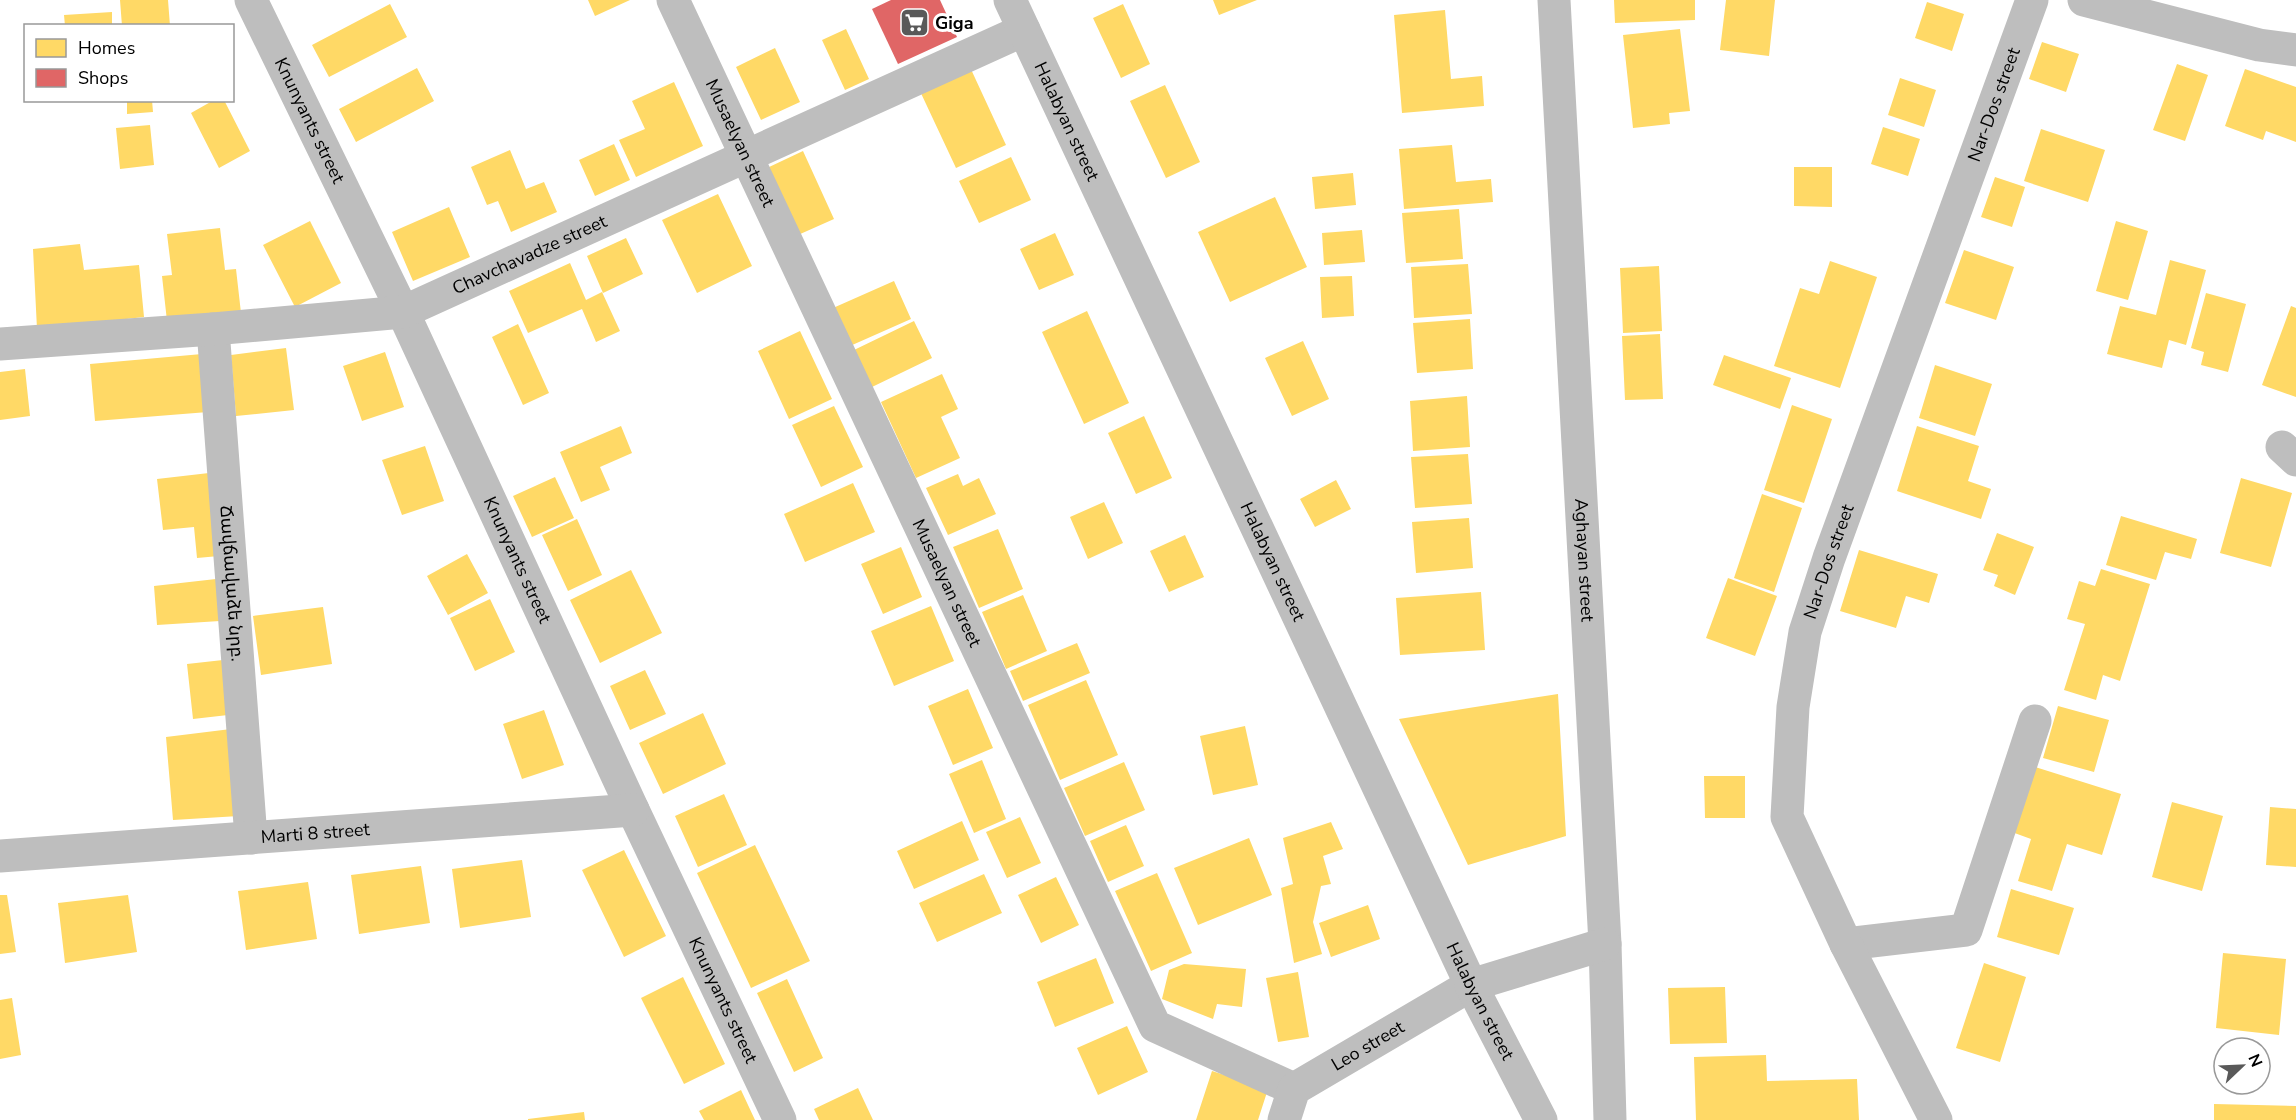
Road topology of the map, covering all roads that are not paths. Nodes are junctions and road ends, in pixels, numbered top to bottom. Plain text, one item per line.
1 (251, 0) edge
2 (673, 0) edge
3 (1010, 0) edge
4 (1554, 0) edge
5 (2032, 0) edge
6 (2084, 0) edge
7 (1024, 30) junction
8 (2296, 50) edge
9 (746, 154) junction
10 (403, 312) junction
11 (213, 329) junction
12 (0, 344) edge
13 (2035, 721) dead end
14 (633, 810) junction
15 (252, 838) junction
16 (0, 856) edge
17 (1605, 944) junction
18 (1846, 944) junction
19 (1471, 985) junction
20 (1294, 1089) junction
21 (780, 1120) edge
22 (1284, 1120) edge
23 (1541, 1120) edge
24 (1610, 1120) edge
25 (1936, 1120) edge

1 - 10 street, Knunyants street
2 - 9 street, Musaelyan street
3 - 7 street, Halabyan street
4 - 17 street, Aghayan street
5 - 18 street, Nar-Dos street
6 - 8 street
7 - 9 street, Chavchavadze street
7 - 19 street, Halabyan street
9 - 10 street, Chavchavadze street
9 - 20 street, Musaelyan street
10 - 11 street, Chavchavadze street
10 - 14 street, Knunyants street
11 - 12 street, Chavchavadze street
11 - 15 street, Ճավճավաձե նրբ.
13 - 18 street
14 - 15 street, Marti 8 street
14 - 21 street, Knunyants street
15 - 16 street, Marti 8 street
17 - 19 street, Leo street
17 - 24 street, Aghayan street
18 - 25 street, Nar-Dos street
19 - 20 street, Leo street
19 - 23 street, Halabyan street
20 - 22 street

